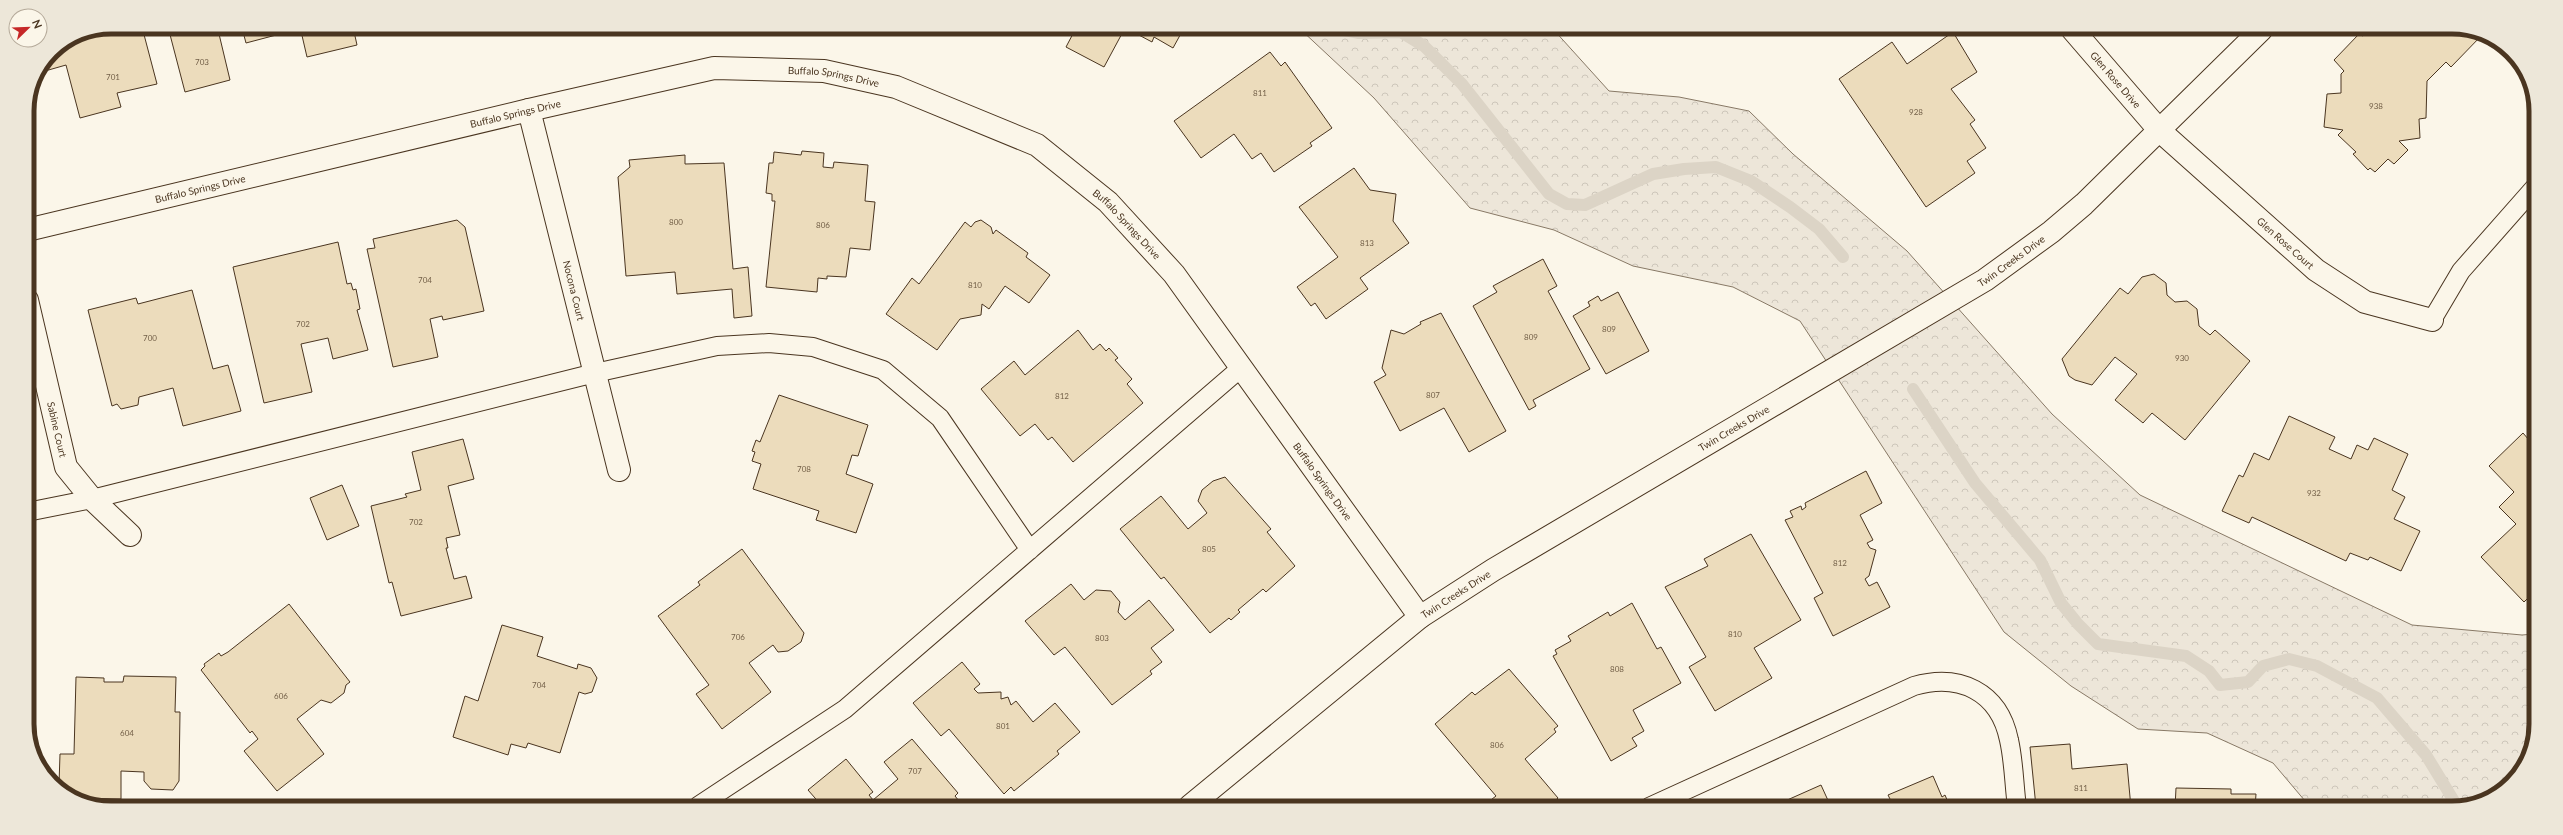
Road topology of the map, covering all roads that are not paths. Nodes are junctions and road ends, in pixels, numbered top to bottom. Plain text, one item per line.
1 (2076, 34) edge
2 (2256, 34) edge
3 (529, 110) junction
4 (2160, 131) junction
5 (2529, 194) edge
6 (34, 228) edge
7 (2432, 320) joint
8 (34, 330) edge
9 (1242, 367) junction
10 (595, 373) junction
11 (619, 470) dead end
12 (92, 499) junction
13 (34, 511) edge
14 (130, 536) dead end
15 (1030, 550) junction
16 (1420, 617) junction
17 (706, 801) edge
18 (1196, 801) edge
19 (1661, 801) edge
20 (2016, 801) edge

1 - 4 street, Glen Rose Drive
2 - 4 street, Twin Creeks Drive
3 - 6 street, Buffalo Springs Drive
3 - 9 street, Buffalo Springs Drive
3 - 10 street, Nocona Court
4 - 7 street, Glen Rose Court
4 - 16 street, Twin Creeks Drive
5 - 7 lane
8 - 12 street, Sabine Court
9 - 15 lane
9 - 16 street, Buffalo Springs Drive
10 - 11 street, Nocona Court
10 - 12 lane
10 - 15 lane
12 - 13 lane
12 - 14 street, Sabine Court
15 - 17 lane
16 - 18 street, Twin Creeks Drive
19 - 20 lane

